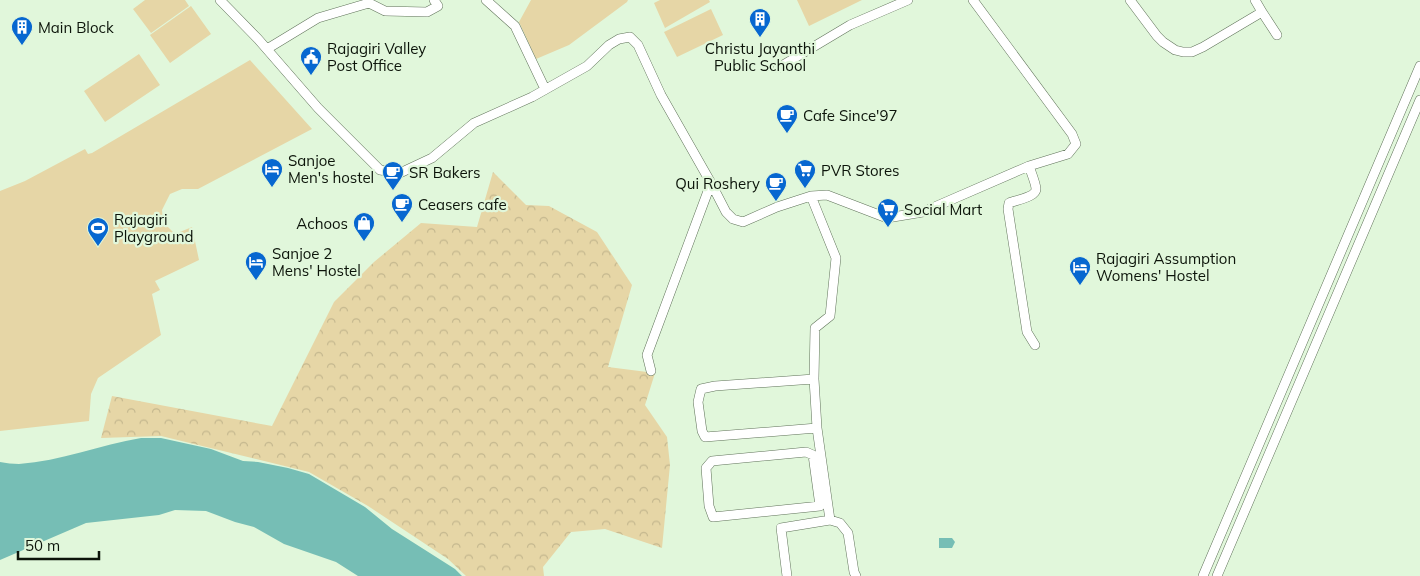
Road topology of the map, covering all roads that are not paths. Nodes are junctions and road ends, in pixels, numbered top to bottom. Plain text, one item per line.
1 (220, 0) edge
2 (434, 0) edge
3 (486, 0) edge
4 (908, 0) edge
5 (973, 0) edge
6 (1130, 0) edge
7 (1255, 0) edge
8 (1262, 12) junction
9 (1277, 36) dead end
10 (267, 49) junction
11 (1420, 66) edge
12 (778, 68) dead end
13 (545, 90) junction
14 (1420, 100) edge
15 (1029, 166) junction
16 (711, 183) junction
17 (811, 196) junction
18 (1035, 344) dead end
19 (650, 371) dead end
20 (814, 379) junction
21 (817, 428) junction
22 (824, 505) junction
23 (830, 520) junction
24 (787, 576) edge
25 (856, 576) edge
26 (1203, 576) edge
27 (1217, 576) edge

1 - 10 street
2 - 10 street
3 - 13 street
4 - 12 street
5 - 15 street
6 - 8 street
7 - 8 street
8 - 9 street
10 - 13 street
11 - 26 street
13 - 16 street
14 - 27 street
15 - 17 street
15 - 18 street
16 - 17 street
16 - 19 street
17 - 20 street
20 - 21 street
20 - 21 street
21 - 22 street
22 - 22 street
22 - 23 street
23 - 24 street
23 - 25 street

